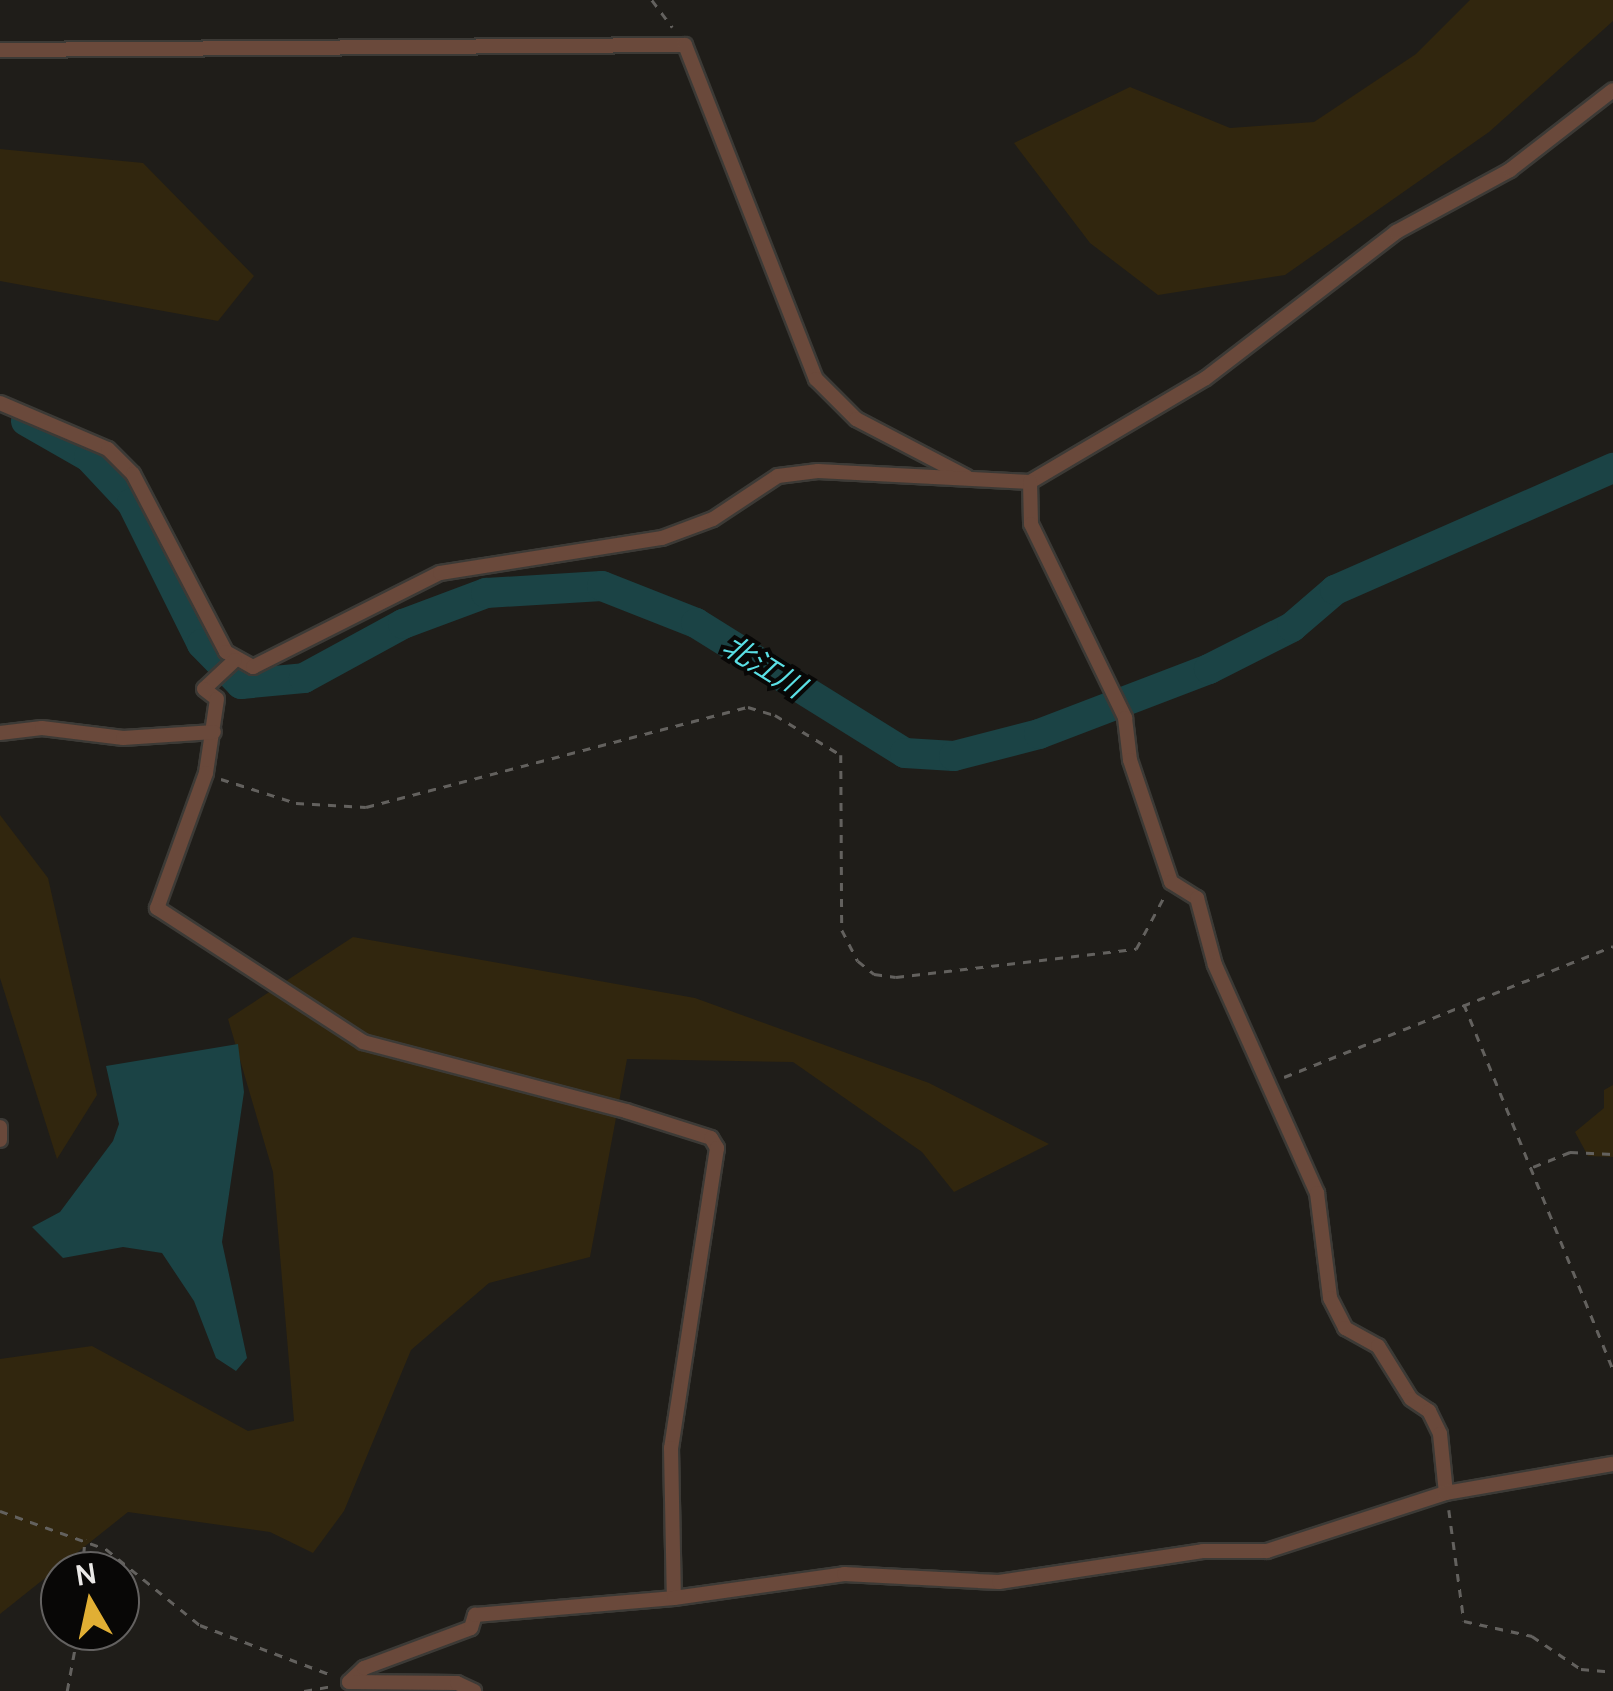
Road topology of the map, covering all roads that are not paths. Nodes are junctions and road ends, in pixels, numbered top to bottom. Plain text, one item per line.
1 (0, 50) edge
2 (1613, 90) edge
3 (0, 404) edge
4 (968, 478) junction
5 (1030, 482) junction
6 (236, 660) junction
7 (0, 732) edge
8 (214, 732) junction
9 (0, 1126) edge
10 (0, 1140) edge
11 (1613, 1464) edge
12 (1446, 1494) junction
13 (674, 1598) junction
14 (474, 1691) edge

1 - 4 street
2 - 5 street
3 - 6 street
4 - 5 street
4 - 6 street
5 - 12 street
6 - 8 street
7 - 8 street
8 - 13 street
9 - 10 street
11 - 12 street
12 - 13 street
13 - 14 street

